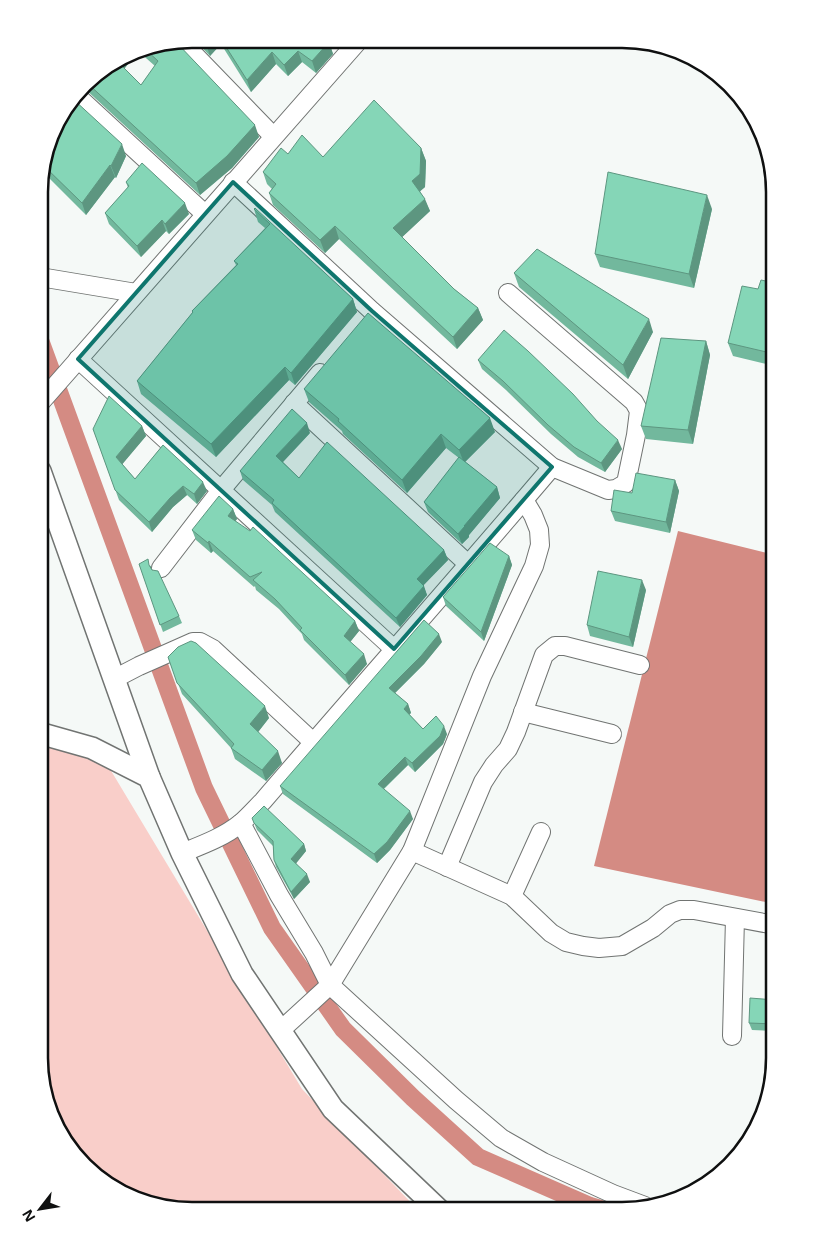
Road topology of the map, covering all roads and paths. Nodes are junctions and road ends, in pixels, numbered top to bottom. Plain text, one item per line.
1 (188, 48) edge
2 (352, 48) edge
3 (81, 99) edge
4 (273, 136) junction
5 (233, 182) junction
6 (204, 214) junction
7 (48, 278) edge
8 (136, 293) junction
9 (508, 293) dead end
10 (372, 310) junction
11 (360, 325) edge
12 (78, 359) junction
13 (330, 360) edge
14 (48, 394) edge
15 (294, 403) junction
16 (552, 467) junction
17 (222, 490) junction
18 (48, 493) edge
19 (524, 500) junction
20 (469, 565) junction
21 (161, 568) dead end
22 (394, 648) junction
23 (640, 665) dead end
24 (114, 679) junction
25 (523, 712) junction
26 (612, 734) dead end
27 (48, 736) edge
28 (313, 742) junction
29 (149, 777) junction
30 (238, 825) junction
31 (541, 832) dead end
32 (412, 851) junction
33 (182, 853) junction
34 (448, 867) junction
35 (512, 896) junction
36 (735, 918) junction
37 (766, 923) edge
38 (326, 989) junction
39 (280, 1031) junction
40 (732, 1036) dead end
41 (632, 1201) edge
42 (432, 1202) edge

1 - 4 street
2 - 4 street
3 - 6 street
4 - 5 street
5 - 6 street
5 - 10 street
6 - 8 street
7 - 8 street
8 - 12 street
9 - 16 street
10 - 11 street
10 - 16 street
12 - 14 street
12 - 17 street
13 - 15 street
15 - 17 street
15 - 20 street
16 - 19 street
17 - 21 street
17 - 22 street
18 - 24 street
19 - 20 street
19 - 32 street
20 - 22 street
22 - 28 street
23 - 25 street
24 - 28 street
24 - 29 street
25 - 26 street
25 - 34 street
27 - 29 street
28 - 30 street
29 - 33 street
30 - 33 street
30 - 38 street
31 - 35 street
32 - 34 street
32 - 38 street
33 - 39 street
34 - 35 street
35 - 36 street
36 - 37 street
36 - 40 street
38 - 39 street
38 - 41 street
39 - 42 street

